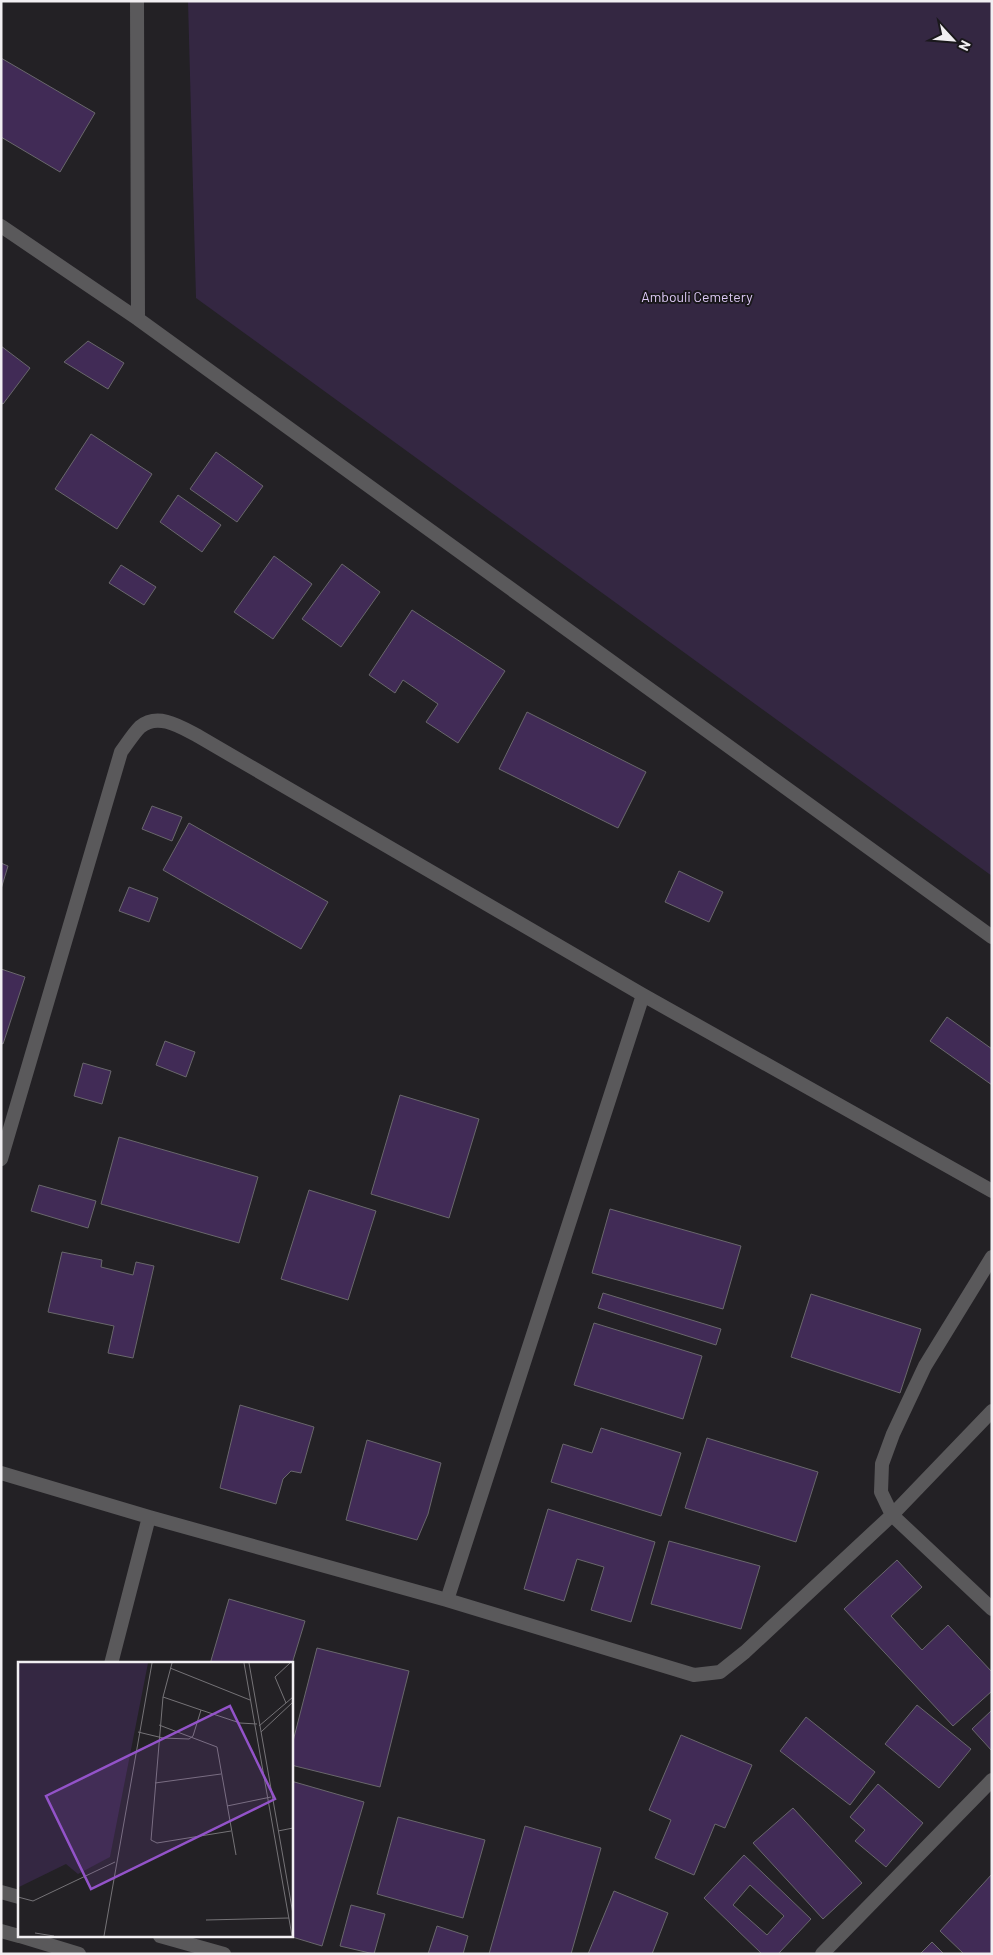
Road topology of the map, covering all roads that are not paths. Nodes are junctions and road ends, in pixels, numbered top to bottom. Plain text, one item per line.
1 (137, 1) edge
2 (1, 226) edge
3 (138, 319) junction
4 (992, 937) edge
5 (643, 995) junction
6 (1, 1159) edge
7 (992, 1191) edge
8 (992, 1257) edge
9 (992, 1411) edge
10 (1, 1473) edge
11 (892, 1515) junction
12 (149, 1517) junction
13 (447, 1600) junction
14 (992, 1609) edge
15 (111, 1662) edge
16 (992, 1780) edge
17 (1, 1892) edge
18 (18, 1897) edge
19 (1, 1931) edge
20 (18, 1936) edge
21 (167, 1938) edge
22 (37, 1939) edge
23 (79, 1954) edge
24 (224, 1954) edge
25 (822, 1954) edge

1 - 3 street
2 - 3 street
3 - 4 street
5 - 6 street
5 - 7 street
5 - 13 street
8 - 11 street
9 - 11 street
10 - 12 street
11 - 13 street
11 - 14 street
12 - 13 street
12 - 15 street
16 - 25 street
17 - 18 street
19 - 20 street
21 - 24 street
22 - 23 street

